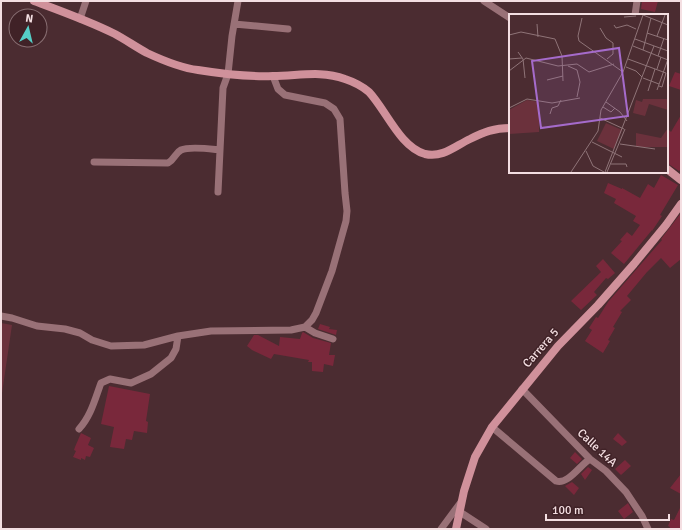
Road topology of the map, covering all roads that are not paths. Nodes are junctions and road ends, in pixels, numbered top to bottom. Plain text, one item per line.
1 (34, 1) edge
2 (86, 1) edge
3 (238, 1) edge
4 (484, 1) edge
5 (637, 1) edge
6 (48, 3) edge
7 (635, 14) edge
8 (509, 17) edge
9 (80, 19) junction
10 (234, 24) junction
11 (288, 29) dead end
12 (228, 74) junction
13 (274, 76) junction
14 (509, 128) edge
15 (220, 150) junction
16 (94, 162) dead end
17 (668, 170) edge
18 (681, 180) edge
19 (218, 192) dead end
20 (681, 204) edge
21 (1, 316) edge
22 (305, 327) junction
23 (178, 336) junction
24 (333, 339) dead end
25 (522, 389) junction
26 (492, 427) junction
27 (79, 429) dead end
28 (590, 458) junction
29 (463, 499) junction
30 (460, 512) junction
31 (441, 529) edge
32 (456, 529) edge
33 (486, 529) edge
34 (648, 529) edge

1 - 6 street
2 - 9 street
3 - 10 street
4 - 8 street
5 - 7 street
6 - 9 street
9 - 12 street
10 - 11 street
10 - 12 street
12 - 13 street
12 - 15 street
13 - 14 street
13 - 22 street
15 - 16 street
15 - 19 street
17 - 18 street
20 - 25 street, Carrera 5
21 - 23 street
22 - 23 street
22 - 24 street
23 - 27 street
25 - 26 street, Carrera 5
25 - 28 street, Calle 14A
26 - 28 street
26 - 29 street, Carrera 5
28 - 34 street, Calle 14A
29 - 30 street, Carrera 5
29 - 31 street
30 - 32 street, Carrera 5
30 - 33 street

